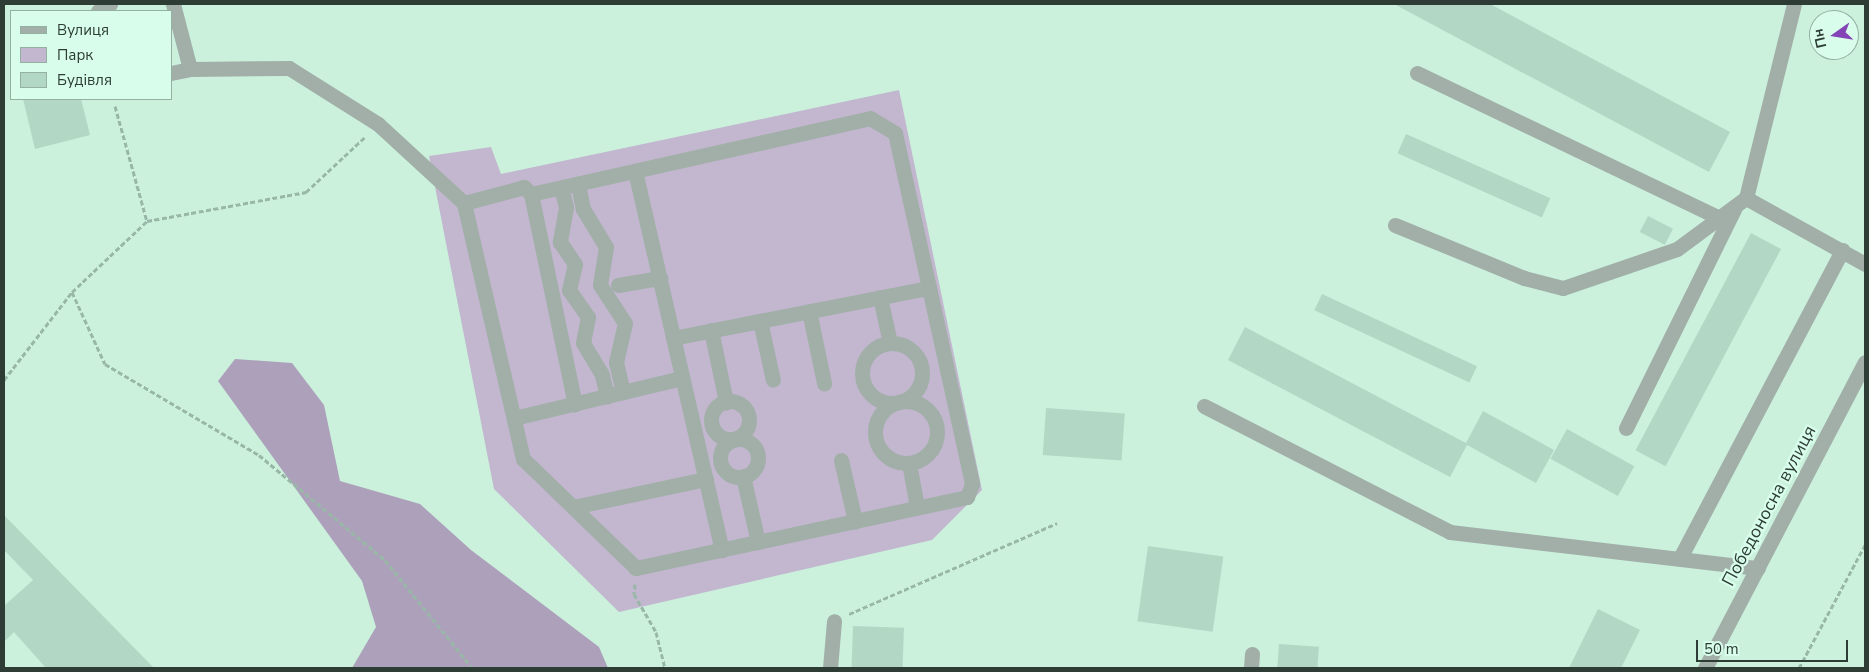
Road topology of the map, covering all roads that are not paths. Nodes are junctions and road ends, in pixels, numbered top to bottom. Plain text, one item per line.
1 (173, 4) edge
2 (1794, 4) edge
3 (190, 69) junction
4 (172, 73) edge
5 (1417, 73) dead end
6 (635, 171) junction
7 (578, 184) junction
8 (561, 188) junction
9 (531, 194) junction
10 (1741, 202) junction
11 (464, 203) junction
12 (1719, 218) junction
13 (1395, 225) dead end
14 (1842, 250) junction
15 (1865, 264) edge
16 (660, 278) junction
17 (618, 285) dead end
18 (928, 288) junction
19 (880, 297) junction
20 (809, 311) junction
21 (760, 321) junction
22 (711, 330) junction
23 (673, 338) junction
24 (890, 343) junction
25 (1865, 362) edge
26 (682, 378) junction
27 (773, 380) dead end
28 (824, 383) dead end
29 (624, 392) junction
30 (607, 396) junction
31 (726, 402) junction
32 (896, 403) junction
33 (575, 404) junction
34 (1204, 406) dead end
35 (514, 418) junction
36 (1626, 428) dead end
37 (733, 439) junction
38 (841, 460) dead end
39 (909, 463) junction
40 (743, 476) junction
41 (706, 479) junction
42 (573, 507) junction
43 (918, 507) junction
44 (855, 521) junction
45 (758, 542) junction
46 (722, 550) junction
47 (1681, 556) junction
48 (1758, 568) junction
49 (834, 621) road end
50 (830, 668) edge
51 (1705, 668) edge

1 - 3 street
2 - 10 street
3 - 4 street
3 - 11 street
5 - 12 street
6 - 7 street
6 - 16 street
6 - 18 street
7 - 8 street
7 - 29 street
8 - 9 street
8 - 30 street
9 - 11 street
9 - 33 street
10 - 12 street
10 - 14 street
10 - 36 street
11 - 35 street
12 - 13 street
14 - 15 street
14 - 47 street
16 - 17 street
16 - 23 street
18 - 19 street
18 - 43 street
19 - 20 street
19 - 24 street
20 - 21 street
20 - 28 street
21 - 22 street
21 - 27 street
22 - 23 street
22 - 31 street
23 - 26 street
24 - 32 street
24 - 32 street
25 - 48 street, Победоносна вулиця
26 - 29 street
26 - 41 street
29 - 30 street
30 - 33 street
31 - 37 street
31 - 37 street
32 - 39 street
32 - 39 street
33 - 35 street
34 - 47 street
35 - 42 street
37 - 40 street
37 - 40 street
38 - 44 street
39 - 43 street
40 - 45 street
41 - 42 street
41 - 46 street
42 - 46 street
43 - 44 street
44 - 45 street
45 - 46 street
47 - 48 street
48 - 51 street, Победоносна вулиця
49 - 50 street

